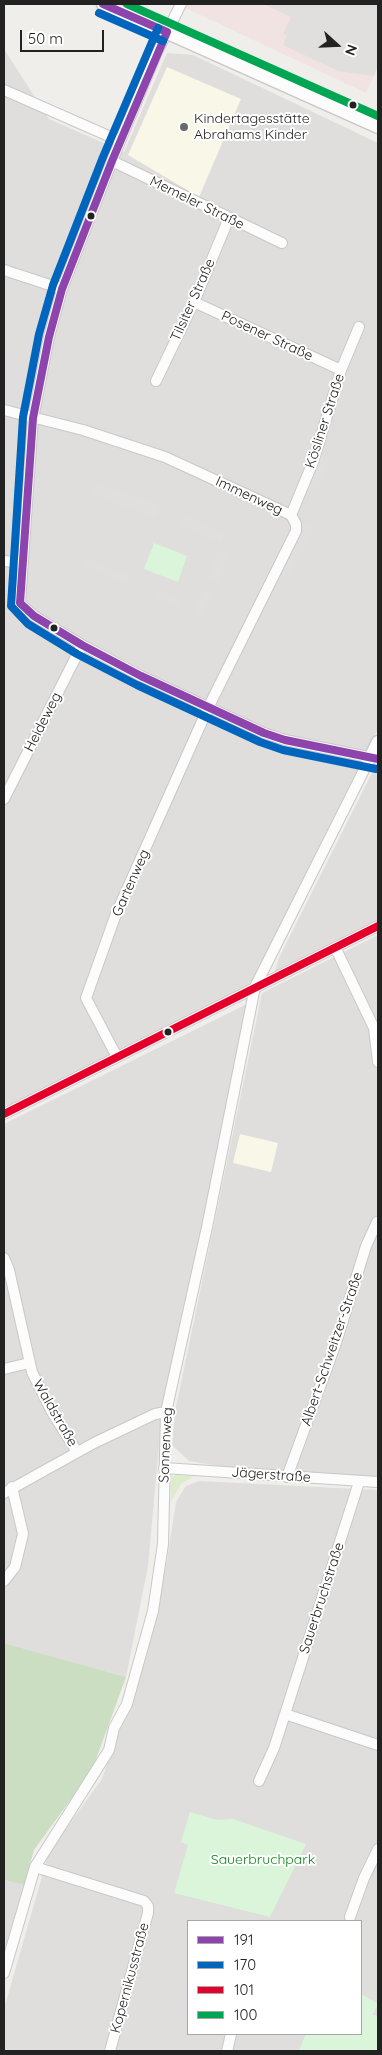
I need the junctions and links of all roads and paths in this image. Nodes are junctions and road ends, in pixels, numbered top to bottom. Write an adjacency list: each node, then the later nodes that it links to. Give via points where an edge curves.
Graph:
1 (103, 4): 3 (street)
2 (181, 4): 3 (street)
3 (167, 32): 5 (street); 6 (street)
4 (4, 90): 6 (street)
5 (378, 127)
6 (120, 141): 7 (street)
7 (112, 161): 8 (street, Memeler Straße); 11 (street)
8 (229, 218): 9 (street, Memeler Straße); 12 (street, Tilsiter Straße)
9 (282, 243)
10 (4, 270): 11 (street)
11 (62, 289): 17 (street)
12 (194, 302): 14 (street, Posener Straße); 15 (street, Tilsiter Straße)
13 (359, 327): 14 (street, Kösliner Straße)
14 (341, 370): 18 (street, Kösliner Straße, via 313,462)
15 (156, 381)
16 (4, 410): 17 (street, Immenweg)
17 (33, 418): 18 (street, Immenweg, via 83,430 165,458); 20 (street)
18 (291, 515): 22 (street, Immenweg, via 296,531)
19 (4, 561): 20 (street)
20 (23, 563): 21 (street, via 20,603 34,616)
21 (82, 645): 22 (street); 25 (street, Heideweg)
22 (208, 708): 24 (street, via 285,740); 29 (street, Gartenweg, via 116,914 86,998)
23 (378, 742): 24 (street, Sonnenweg)
24 (374, 758): 28 (street, Sonnenweg)
25 (4, 799)
26 (378, 926): 27 (street)
27 (336, 948): 28 (street); 30 (street, via 374,1028)
28 (255, 987): 29 (street); 36 (street, Sonnenweg)
29 (117, 1057): 31 (street)
30 (378, 1062)
31 (4, 1114)
32 (377, 1222): 39 (street, Albert-Schweitzer-Straße)
33 (4, 1258): 34 (street, Waldstraße)
34 (29, 1363): 35 (street); 37 (street, Waldstraße, via 52,1412)
35 (4, 1369)
36 (166, 1412): 37 (street, via 155,1414); 38 (street, Sonnenweg)
37 (77, 1452): 42 (street)
38 (164, 1468): 39 (street, Jägerstraße); 48 (street, Sonnenweg, via 163,1544 153,1611 127,1704 114,1728 109,1750)
39 (287, 1477): 40 (street, Jägerstraße)
40 (359, 1482): 41 (street, Jägerstraße); 44 (street, Sauerbruchstraße)
41 (378, 1482)
42 (8, 1490): 43 (street, via 24,1534 15,1567)
43 (4, 1580)
44 (285, 1714): 45 (street); 46 (street, Sauerbruchstraße)
45 (378, 1745)
46 (259, 1781)
47 (378, 1849): 49 (street)
48 (35, 1867): 50 (street, Sonnenweg); 52 (street, Kopernikusstraße, via 144,1901 148,1906)
49 (350, 1917)
50 (4, 1973)
51 (231, 2035): 53 (street)
52 (110, 2051)
53 (227, 2051)

